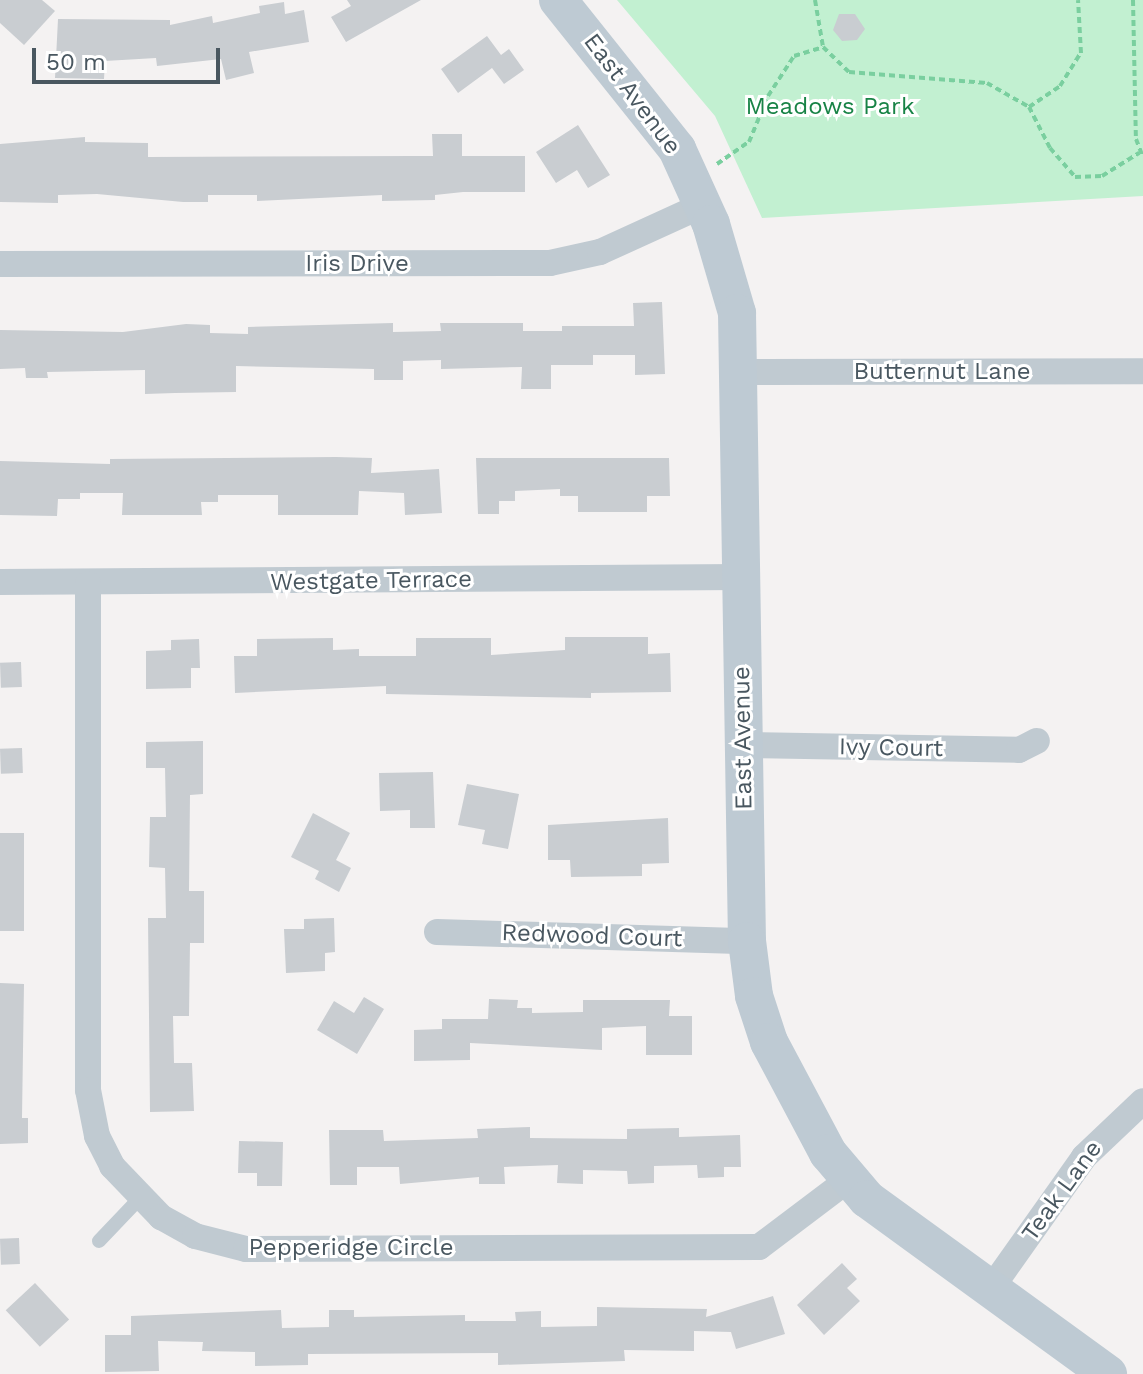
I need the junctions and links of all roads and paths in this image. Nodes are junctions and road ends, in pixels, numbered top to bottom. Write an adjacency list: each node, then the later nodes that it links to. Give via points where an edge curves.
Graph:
1 (558, 0): 8 (street, East Avenue, via 640,96 677,149)
2 (815, 0): 5 (path)
3 (1078, 0): 6 (path, via 1081,53 1060,86)
4 (1133, 0): 7 (path)
5 (823, 47): 6 (path, via 849,72 987,83); 8 (path, via 794,56 780,72 749,142)
6 (1029, 107): 7 (path, via 1050,148 1075,177 1102,176)
7 (1141, 155)
8 (697, 192): 9 (street, Iris Drive, via 600,252 550,263); 11 (street, East Avenue, via 733,295)
9 (0, 264)
10 (1143, 371): 11 (street, Butternut Lane)
11 (741, 372): 12 (street, East Avenue)
12 (742, 577): 14 (street, Westgate Terrace); 16 (street, East Avenue)
13 (0, 582): 14 (street, Westgate Terrace)
14 (88, 584): 21 (street, Pepperidge Circle, via 88,1090 104,1149)
15 (1037, 741): 16 (street, Ivy Court, via 1019,750)
16 (743, 745): 18 (street, East Avenue)
17 (437, 932): 18 (street, Redwood Court)
18 (747, 941): 20 (street, East Avenue, via 750,976 769,1042 811,1125)
19 (1143, 1101): 23 (street, Teak Lane, via 1084,1157)
20 (848, 1180): 21 (street, Pepperidge Circle, via 759,1247 246,1249 186,1232); 23 (street, East Avenue, via 909,1234)
21 (139, 1199): 22 (lane)
22 (99, 1241)
23 (990, 1290): 24 (street, East Avenue)
24 (1108, 1374)

